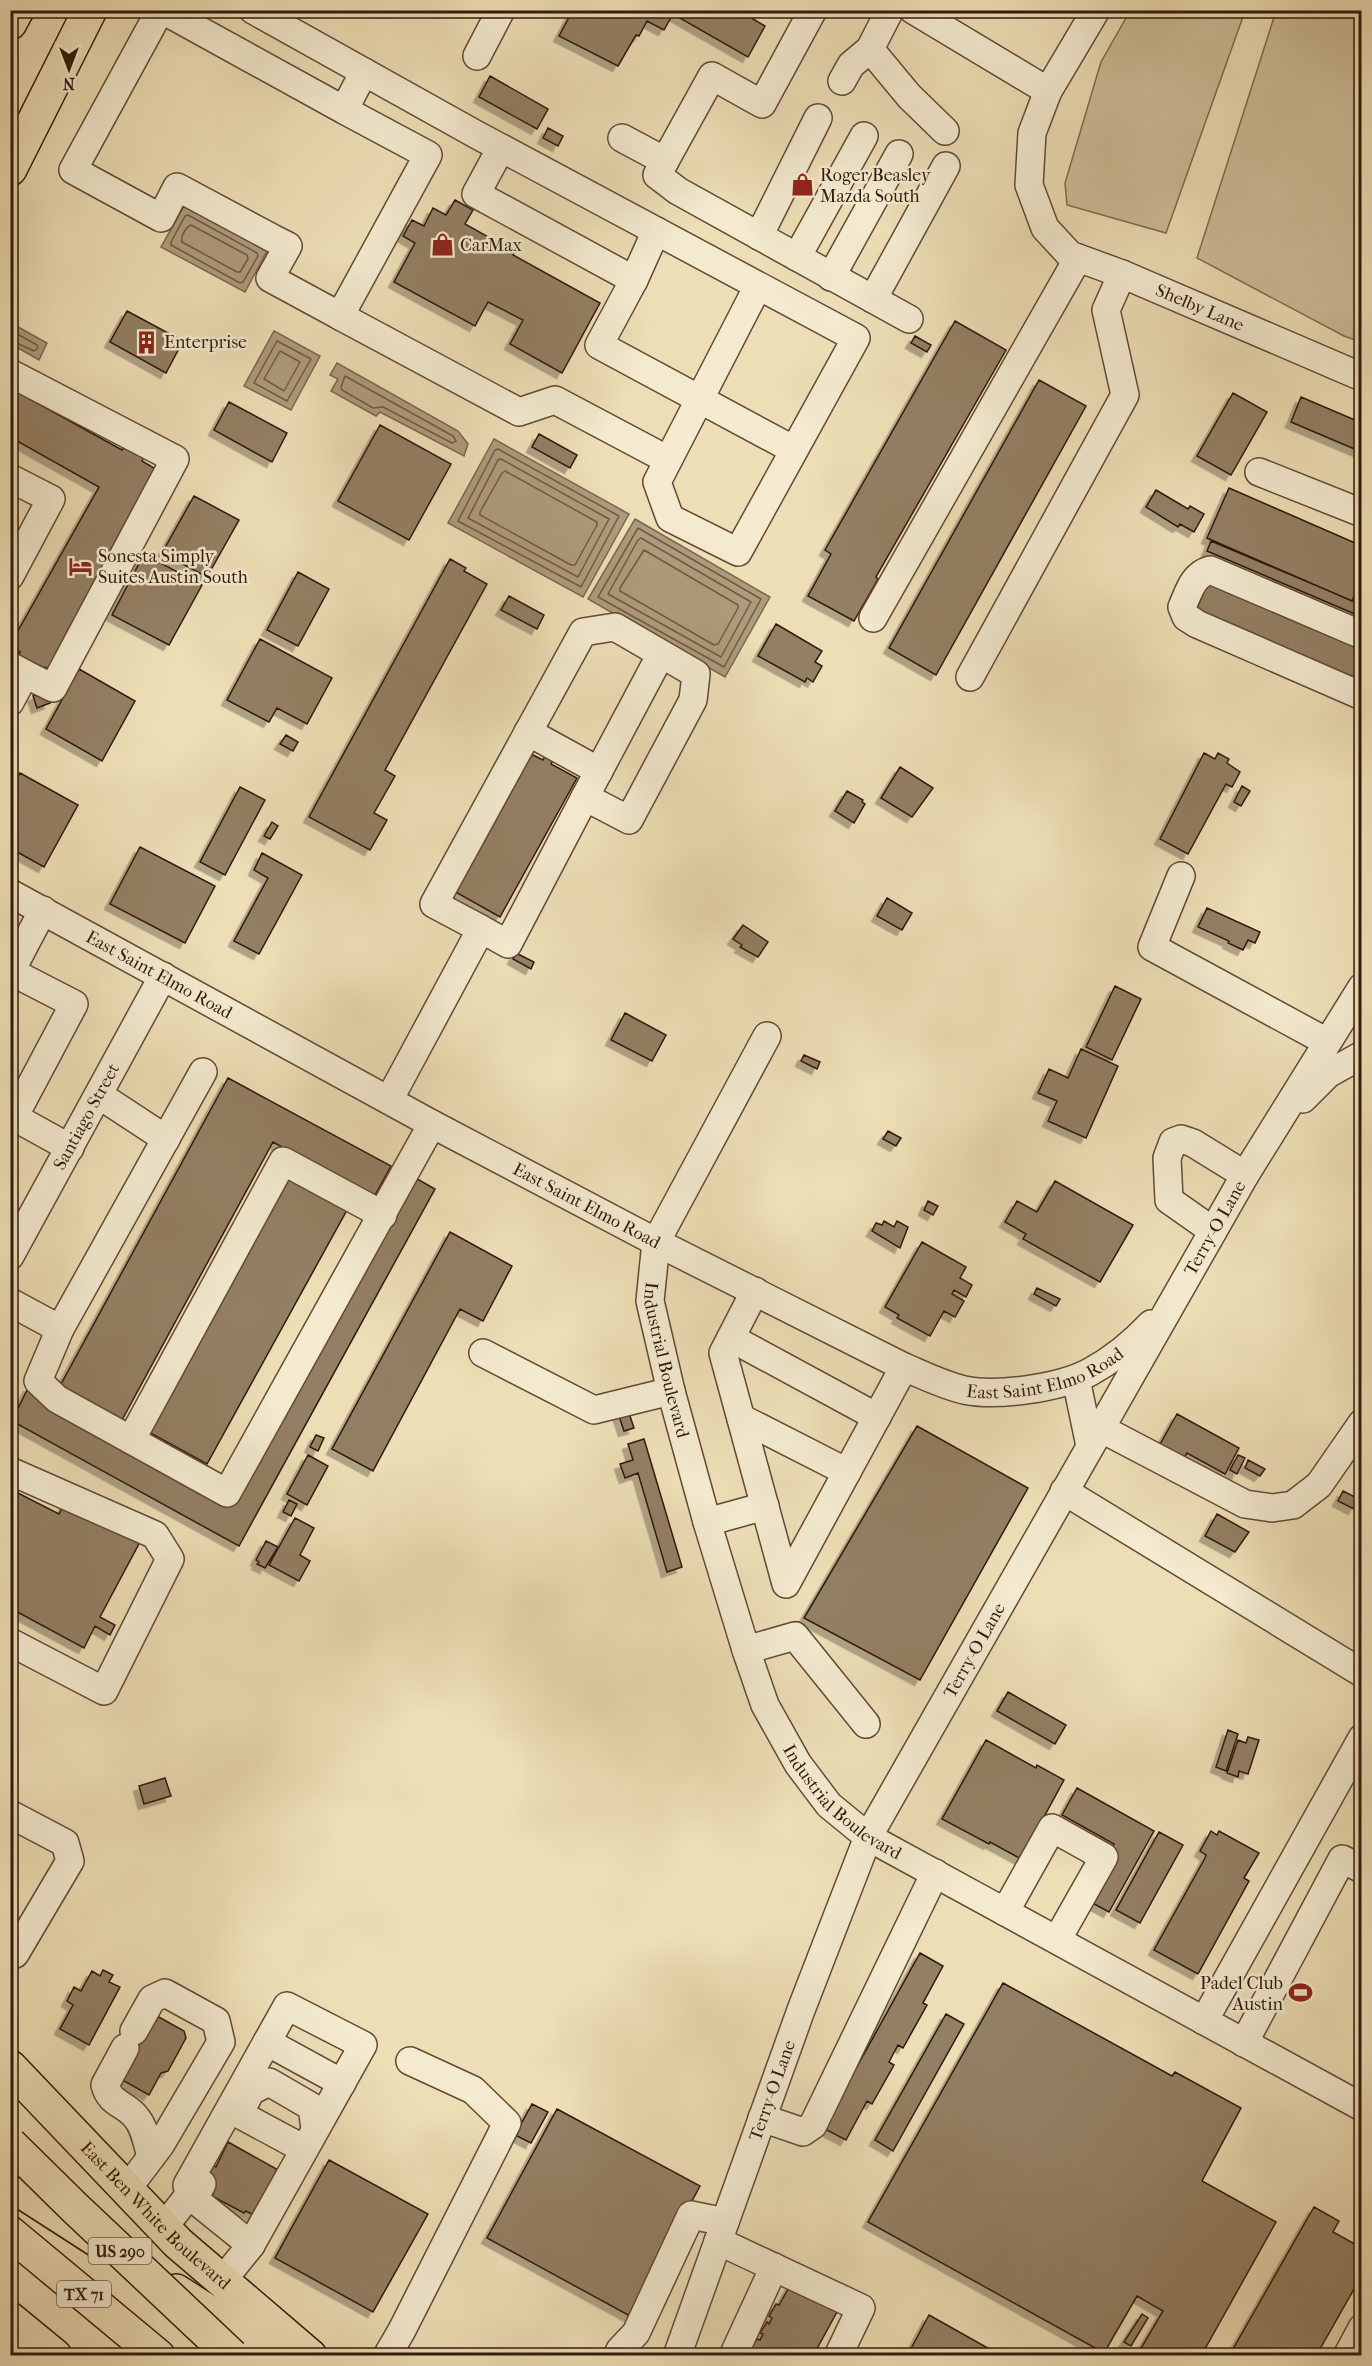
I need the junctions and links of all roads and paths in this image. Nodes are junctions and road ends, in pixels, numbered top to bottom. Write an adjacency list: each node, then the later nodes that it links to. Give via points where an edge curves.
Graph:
1 (17, 10): 9 (main road)
2 (90, 10): 24 (main road)
3 (253, 10): 12 (street)
4 (501, 10): 11 (street)
5 (813, 10): 22 (street, via 762,104 712,76)
6 (890, 10): 10 (street)
7 (913, 10): 14 (street)
8 (1096, 10): 14 (street)
9 (10, 23)
10 (870, 49): 13 (street, via 850,65); 17 (street, via 909,96)
11 (477, 56)
12 (364, 72): 15 (street); 20 (street)
13 (842, 81)
14 (1048, 91): 28 (street, Shelby Lane, via 1032,133 1029,185 1045,228 1070,255)
15 (344, 110): 34 (street, via 428,155); 34 (street, via 168,13 157,16 73,170 161,218 177,186 288,246 270,278)
16 (818, 118): 26 (street)
17 (945, 130)
18 (864, 136): 27 (street)
19 (622, 138): 22 (street)
20 (501, 148): 25 (street); 31 (street, via 476,194)
21 (899, 154): 30 (street)
22 (665, 161): 26 (street, via 657,175)
23 (946, 166): 33 (street)
24 (10, 169)
25 (656, 231): 31 (street); 32 (street)
26 (759, 236): 27 (street)
27 (797, 257): 30 (street)
28 (1078, 258): 29 (street, Shelby Lane); 45 (street)
29 (1122, 274): 37 (street, Shelby Lane); 49 (street, via 1106,310 1125,395)
30 (831, 277): 33 (street)
31 (634, 280): 38 (street, via 599,345)
32 (758, 286): 38 (street); 39 (street, via 856,338)
33 (873, 299): 35 (street)
34 (340, 316): 40 (street, via 519,412 555,400)
35 (909, 320)
36 (10, 373): 48 (street, via 175,459 53,688)
37 (1362, 377)
38 (699, 399): 39 (street); 40 (street)
39 (794, 450): 40 (street, via 738,552 670,518 657,482)
40 (669, 460)
41 (1259, 471): 43 (street)
42 (10, 478): 44 (street, via 51,499)
43 (1362, 513)
44 (10, 576)
45 (873, 618)
46 (1362, 635): 50 (street, via 1210,570 1194,580 1182,607 1186,617 1197,624)
47 (661, 654): 52 (street, via 615,627 583,632); 53 (street); 54 (street, via 696,674 693,700 629,820)
48 (18, 670): 51 (street)
49 (970, 677)
50 (1362, 696)
51 (10, 702)
52 (528, 732): 53 (street); 58 (street, via 434,904)
53 (599, 771): 54 (street)
54 (585, 797): 58 (street, via 508,944)
55 (1181, 876): 63 (street, via 1152,947)
56 (10, 892): 57 (street, East Saint Elmo Road)
57 (43, 910): 59 (street, East Saint Elmo Road); 60 (street)
58 (481, 929): 67 (street)
59 (163, 976): 66 (street, Santiago Street); 67 (street, East Saint Elmo Road)
60 (13, 978): 68 (street, via 74,1004)
61 (1362, 987): 63 (street, Terry-O Lane)
62 (767, 1036): 76 (street)
63 (1326, 1042): 70 (street, Terry-O Lane)
64 (1362, 1055): 70 (street, via 1328,1074)
65 (203, 1072): 71 (street)
66 (99, 1095): 71 (street); 72 (street, Santiago Street)
67 (389, 1100): 69 (street, East Saint Elmo Road)
68 (12, 1116): 72 (street)
69 (432, 1124): 74 (street); 76 (street, East Saint Elmo Road)
70 (1275, 1126): 73 (street, Terry-O Lane)
71 (166, 1138): 81 (street)
72 (70, 1148): 77 (street, Santiago Street)
73 (1245, 1175): 75 (street, Terry-O Lane); 75 (street, via 1193,1143 1181,1139 1173,1142 1167,1158 1169,1200)
74 (383, 1215): 91 (street, via 227,1493); 91 (street, via 283,1161)
75 (1213, 1231): 80 (street, Terry-O Lane)
76 (656, 1242): 78 (street, East Saint Elmo Road); 86 (street, Industrial Boulevard, via 650,1301)
77 (10, 1256)
78 (755, 1291): 82 (street); 84 (street, East Saint Elmo Road)
79 (10, 1302): 81 (street)
80 (1172, 1304): 85 (street, East Saint Elmo Road, via 1124,1348); 90 (street, Terry-O Lane)
81 (60, 1329): 91 (street, via 38,1381 57,1399)
82 (731, 1338): 87 (street, via 723,1353); 88 (street)
83 (483, 1353): 86 (street, via 594,1410)
84 (904, 1366): 85 (street, East Saint Elmo Road, via 965,1390 1014,1391); 88 (street)
85 (1076, 1379): 90 (street)
86 (671, 1391): 96 (street, Industrial Boulevard)
87 (741, 1418): 93 (street); 95 (street)
88 (877, 1418): 93 (street)
89 (1362, 1423): 90 (street, via 1319,1485 1293,1505 1272,1508 1245,1504)
90 (1095, 1437): 94 (street, Terry-O Lane)
91 (131, 1440)
92 (10, 1471): 97 (street, via 155,1535 170,1559 104,1691)
93 (847, 1472): 95 (street, via 786,1584)
94 (1064, 1491): 99 (street); 103 (street, Terry-O Lane)
95 (765, 1506): 96 (street)
96 (707, 1522): 98 (street, Industrial Boulevard)
97 (10, 1642)
98 (746, 1650): 100 (street, via 795,1636); 103 (street, Industrial Boulevard, via 765,1705 798,1764 829,1806)
99 (1362, 1673)
100 (866, 1724)
101 (1362, 1738): 109 (street)
102 (10, 1814): 108 (street, via 65,1843 70,1860 15,1954)
103 (868, 1837): 105 (street, Industrial Boulevard); 117 (street, Terry-O Lane)
104 (1362, 1869): 111 (street, via 1342,1859)
105 (935, 1873): 106 (street, Industrial Boulevard); 117 (street, via 813,2126 803,2132)
106 (1005, 1912): 107 (street, Industrial Boulevard); 107 (street, via 1052,1828 1104,1857)
107 (1058, 1940): 109 (street, Industrial Boulevard)
108 (10, 1956)
109 (1204, 2020): 111 (street, Industrial Boulevard)
110 (267, 2042): 114 (street); 114 (street, via 287,2006 363,2045); 121 (street, via 187,2185)
111 (1244, 2043): 115 (street, Industrial Boulevard)
112 (410, 2061): 140 (street, via 473,2091 507,2123)
113 (10, 2067): 123 (main road, East Ben White Boulevard)
114 (342, 2083): 118 (street)
115 (1362, 2107)
116 (240, 2114): 118 (street); 118 (street, via 251,2091 269,2082 312,2107); 121 (street)
117 (762, 2118): 125 (street, Terry-O Lane)
118 (310, 2139): 127 (street)
119 (10, 2144): 137 (main road, US 290, bridge)
120 (151, 2157): 120 (street, via 221,2042 216,2021 165,1993 152,1999 105,2085 108,2096 135,2115 144,2130); 123 (street)
121 (203, 2179): 124 (street); 127 (street)
122 (10, 2184): 138 (main road)
123 (126, 2189): 124 (main road, East Ben White Boulevard)
124 (163, 2228): 129 (main road, East Ben White Boulevard)
125 (722, 2232): 128 (street); 130 (street, via 691,2216); 131 (street, Terry-O Lane)
126 (10, 2233): 136 (main road, TX 71)
127 (250, 2245): 129 (street)
128 (774, 2267): 142 (street); 143 (street, via 861,2308)
129 (222, 2281): 139 (main road, East Ben White Boulevard)
130 (652, 2298): 131 (street); 134 (street)
131 (693, 2312): 141 (street, Terry-O Lane)
132 (10, 2319): 135 (main road)
133 (1362, 2328): 144 (street)
134 (625, 2354)
135 (55, 2355)
136 (158, 2355)
137 (232, 2355)
138 (278, 2355)
139 (310, 2355)
140 (387, 2355)
141 (677, 2355)
142 (733, 2355)
143 (838, 2355)
144 (1347, 2355)

